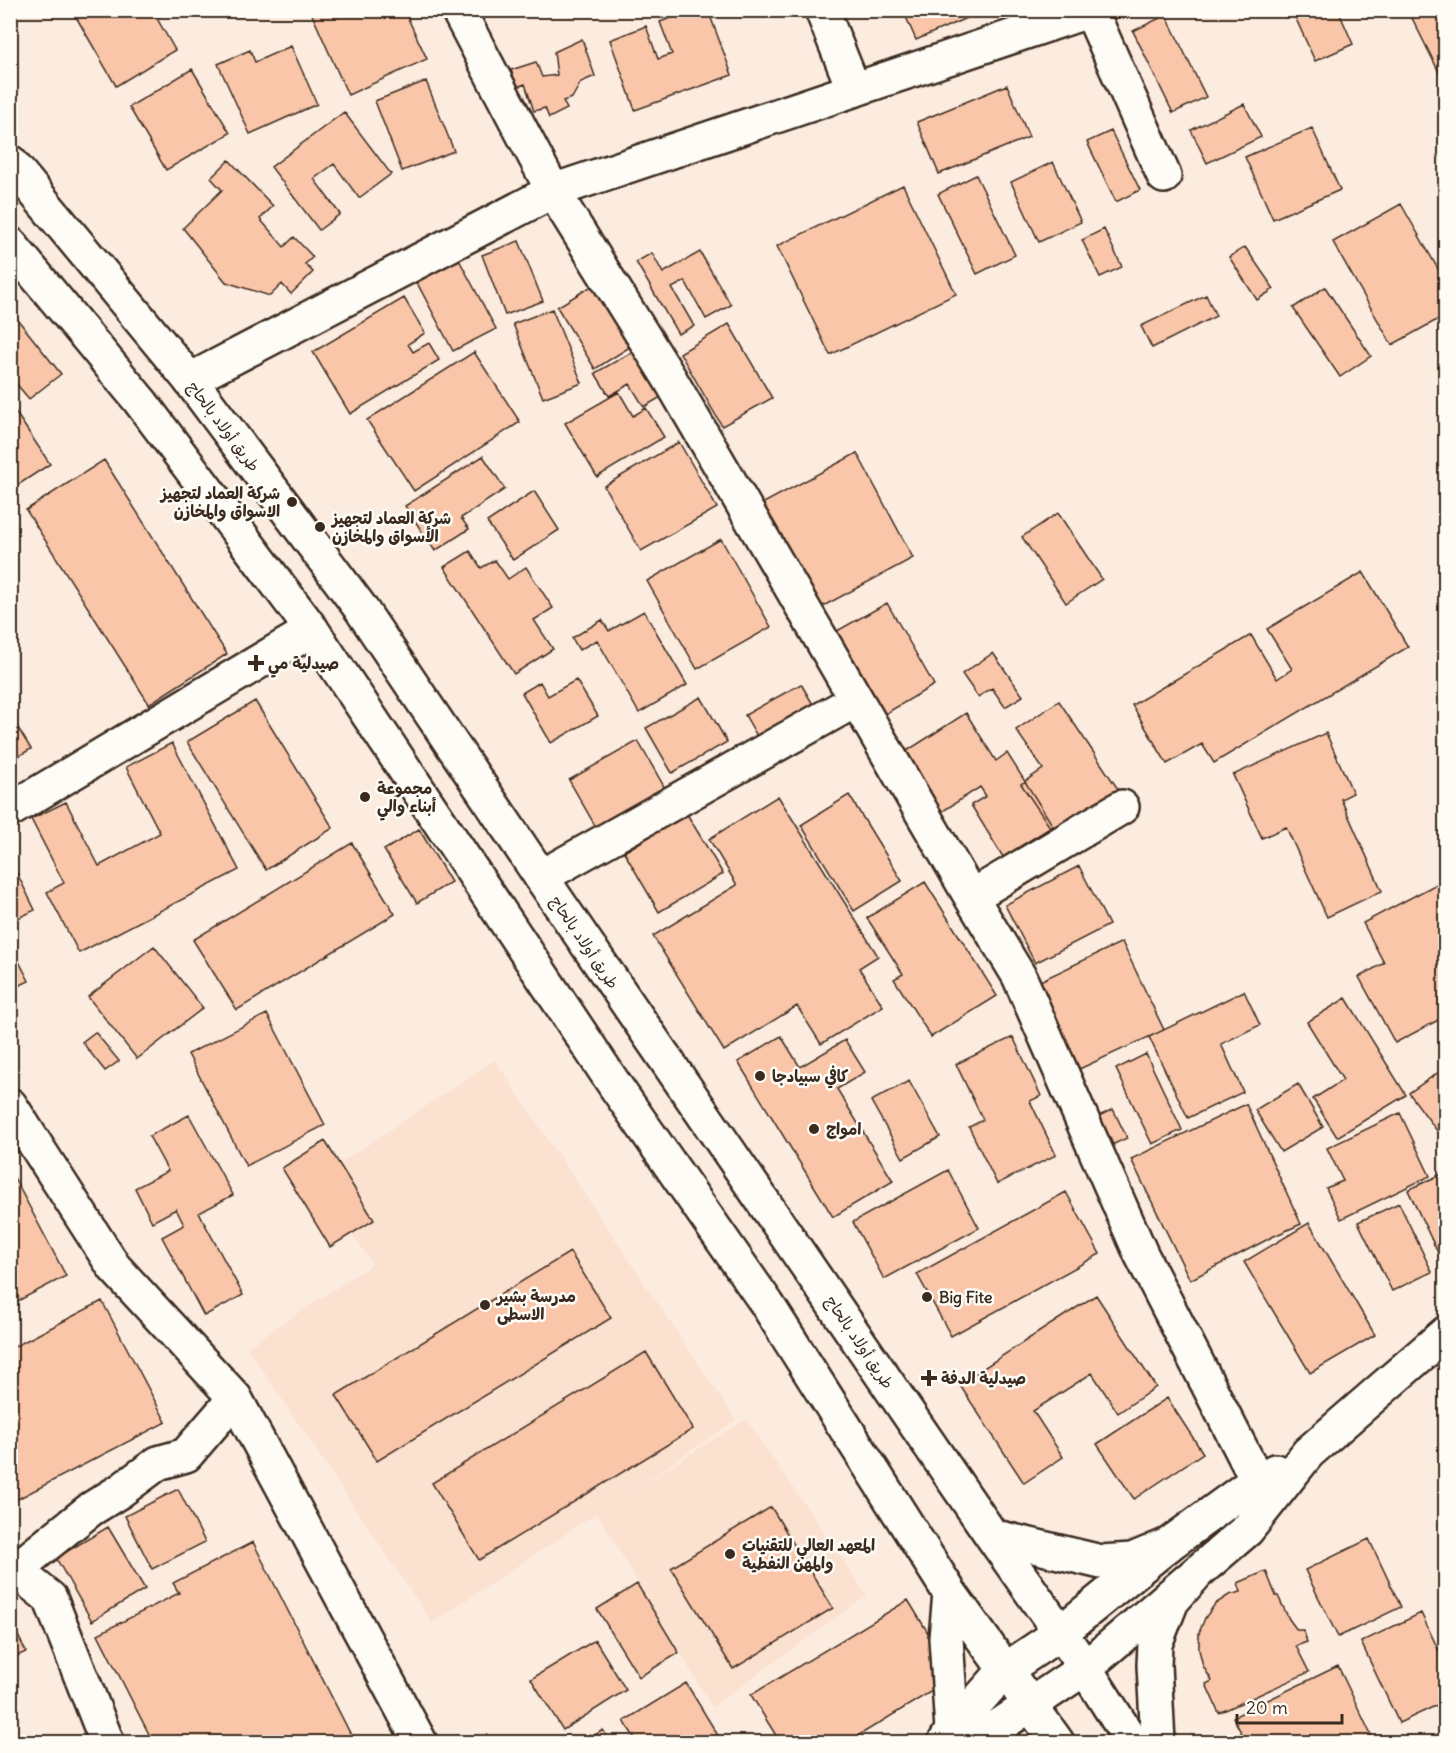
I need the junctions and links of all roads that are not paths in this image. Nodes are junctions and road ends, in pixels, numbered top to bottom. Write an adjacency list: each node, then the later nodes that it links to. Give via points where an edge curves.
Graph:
1 (458, 10): 7 (street)
2 (822, 10): 4 (street)
3 (1091, 10): 4 (street); 6 (street)
4 (855, 90): 7 (street)
5 (10, 162): 9 (street, طريق أولاد بالحاج)
6 (1164, 176)
7 (554, 191): 9 (street); 11 (street, via 670,379)
8 (10, 244): 10 (street, via 140,401)
9 (190, 380): 14 (street, طريق أولاد بالحاج, via 359,606)
10 (312, 630): 13 (street); 25 (street, via 610,1077 767,1304)
11 (856, 700): 14 (street); 15 (street)
12 (1122, 807): 15 (street)
13 (10, 810)
14 (541, 877): 21 (street, طريق أولاد بالحاج)
15 (971, 897): 20 (street, via 1019,976 1141,1254)
16 (10, 1105): 18 (street, via 114,1267)
17 (1446, 1333): 19 (street)
18 (235, 1398): 23 (street, via 186,1455 158,1464 91,1509); 32 (street)
19 (1308, 1453): 20 (street); 24 (street, via 1247,1530)
20 (1257, 1480): 22 (street)
21 (992, 1536): 22 (street, via 1101,1562 1132,1560); 26 (street, طريق أولاد بالحاج)
22 (1168, 1545): 26 (street)
23 (13, 1570): 31 (street, via 50,1598)
24 (1195, 1575): 27 (street); 35 (street, via 1172,1600 1155,1644)
25 (950, 1593): 28 (street); 30 (street, via 946,1638)
26 (1060, 1634): 27 (street, طريق أولاد بالحاج); 28 (street)
27 (1085, 1668): 29 (street); 34 (street, طريق أولاد بالحاج)
28 (1005, 1670): 29 (street); 30 (street)
29 (1030, 1704): 30 (street, via 993,1730); 33 (street)
30 (955, 1738)
31 (107, 1743)
32 (420, 1743)
33 (1057, 1743)
34 (1132, 1743)
35 (1158, 1743)

